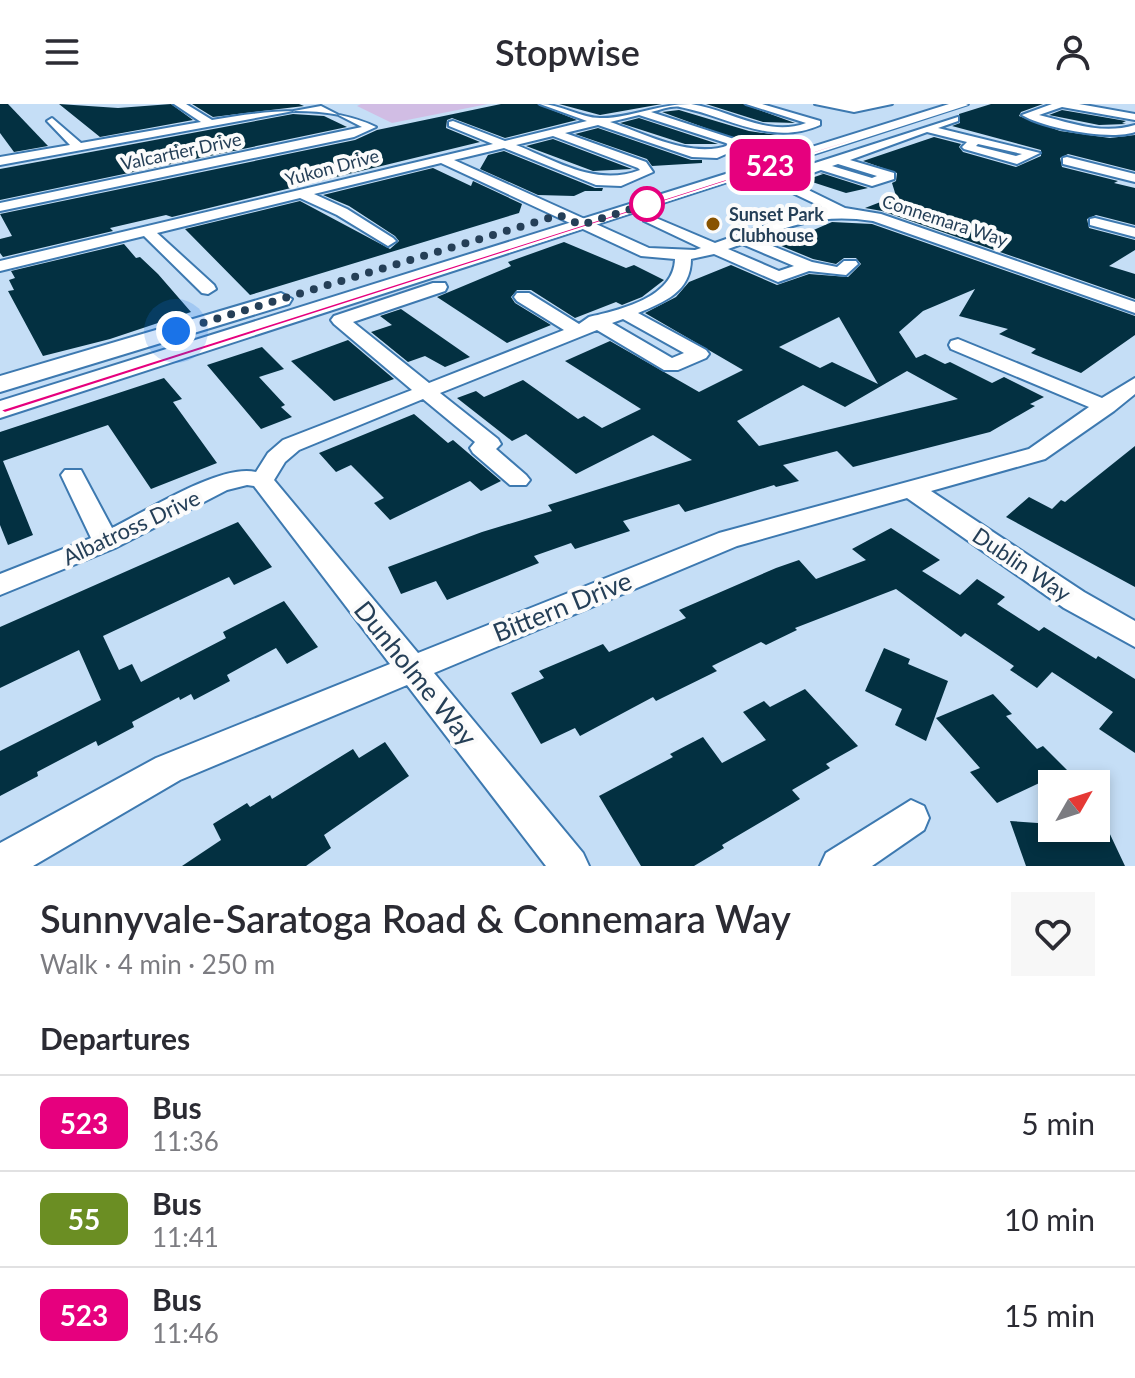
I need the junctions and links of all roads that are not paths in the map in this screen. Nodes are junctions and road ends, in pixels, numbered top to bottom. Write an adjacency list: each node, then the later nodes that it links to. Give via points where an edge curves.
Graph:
1 (179, 104): 16 (street)
2 (318, 104): 16 (street)
3 (325, 104): 33 (street, Valcartier Drive, via 369,129)
4 (545, 104): 15 (street)
5 (673, 104): 12 (street, Yukon Drive)
6 (682, 104): 7 (street, via 773,130 796,131 816,123)
7 (751, 104)
8 (820, 104): 9 (street, via 844,110)
9 (887, 104)
10 (923, 104): 35 (main road)
11 (958, 111): 19 (street); 38 (main road)
12 (639, 112): 15 (street, Yukon Drive); 15 (street, via 738,146 717,154 692,153)
13 (1135, 117): 18 (street, via 1062,104 1027,115 1101,133)
14 (52, 121): 23 (street)
15 (597, 122): 20 (street, Yukon Drive)
16 (210, 123): 23 (street)
17 (453, 124): 22 (street)
18 (1135, 128)
19 (926, 129): 21 (street); 25 (street)
20 (552, 132): 22 (street, Yukon Drive); 22 (street, via 642,165 647,172 621,182 596,181)
21 (975, 141)
22 (504, 144): 24 (street, Yukon Drive)
23 (79, 147): 26 (street)
24 (441, 159): 32 (street, Yukon Drive); 35 (street, Connemara Way)
25 (837, 160): 28 (street); 28 (street, via 890,176 872,182)
26 (0, 161)
27 (1067, 161): 29 (street)
28 (819, 166): 30 (street)
29 (1135, 178)
30 (781, 182): 31 (street); 34 (street)
31 (762, 187)
32 (303, 194): 39 (street, Yukon Drive); 42 (street)
33 (0, 207)
34 (842, 212): 41 (street, Connemara Way, via 804,216); 51 (street, Connemara Way, via 876,217)
35 (559, 215): 38 (street, Connemara Way); 56 (main road)
36 (651, 221): 43 (street)
37 (1095, 222): 40 (street)
38 (581, 225): 44 (street, Connemara Way, via 646,253); 60 (main road)
39 (147, 231): 46 (street, Yukon Drive); 49 (street)
40 (1135, 233)
41 (743, 239): 43 (street, Connemara Way); 47 (street)
42 (388, 241)
43 (716, 250): 44 (street, Connemara Way); 47 (street, via 778,277)
44 (683, 256): 52 (street, via 685,271 676,286)
45 (850, 264): 47 (street, via 840,272)
46 (0, 266)
47 (808, 266)
48 (439, 287): 58 (street, via 340,320)
49 (208, 289)
50 (523, 297): 54 (street)
51 (1135, 308)
52 (624, 312): 53 (street); 53 (street, via 699,354 671,366)
53 (595, 321): 54 (street)
54 (575, 329): 58 (street)
55 (958, 345): 59 (street)
56 (0, 384)
57 (1135, 384): 59 (street, Bittern Drive)
58 (425, 390): 62 (street, via 490,444 481,448); 63 (street, via 291,445)
59 (1107, 407): 64 (street, Bittern Drive, via 1037,454)
60 (0, 410)
61 (73, 475): 65 (street)
62 (518, 480)
63 (262, 481): 65 (street, Albatross Drive, via 246,477 219,485); 68 (street, Dunholme Way)
64 (912, 490): 67 (street, Dublin Way); 68 (street, Bittern Drive, via 728,539)
65 (106, 542): 66 (street, Albatross Drive)
66 (0, 585)
67 (1135, 635)
68 (411, 667): 70 (street, Bittern Drive, via 168,769); 71 (street, Dunholme Way)
69 (911, 818): 72 (street)
70 (0, 864)
71 (570, 866)
72 (839, 866)

